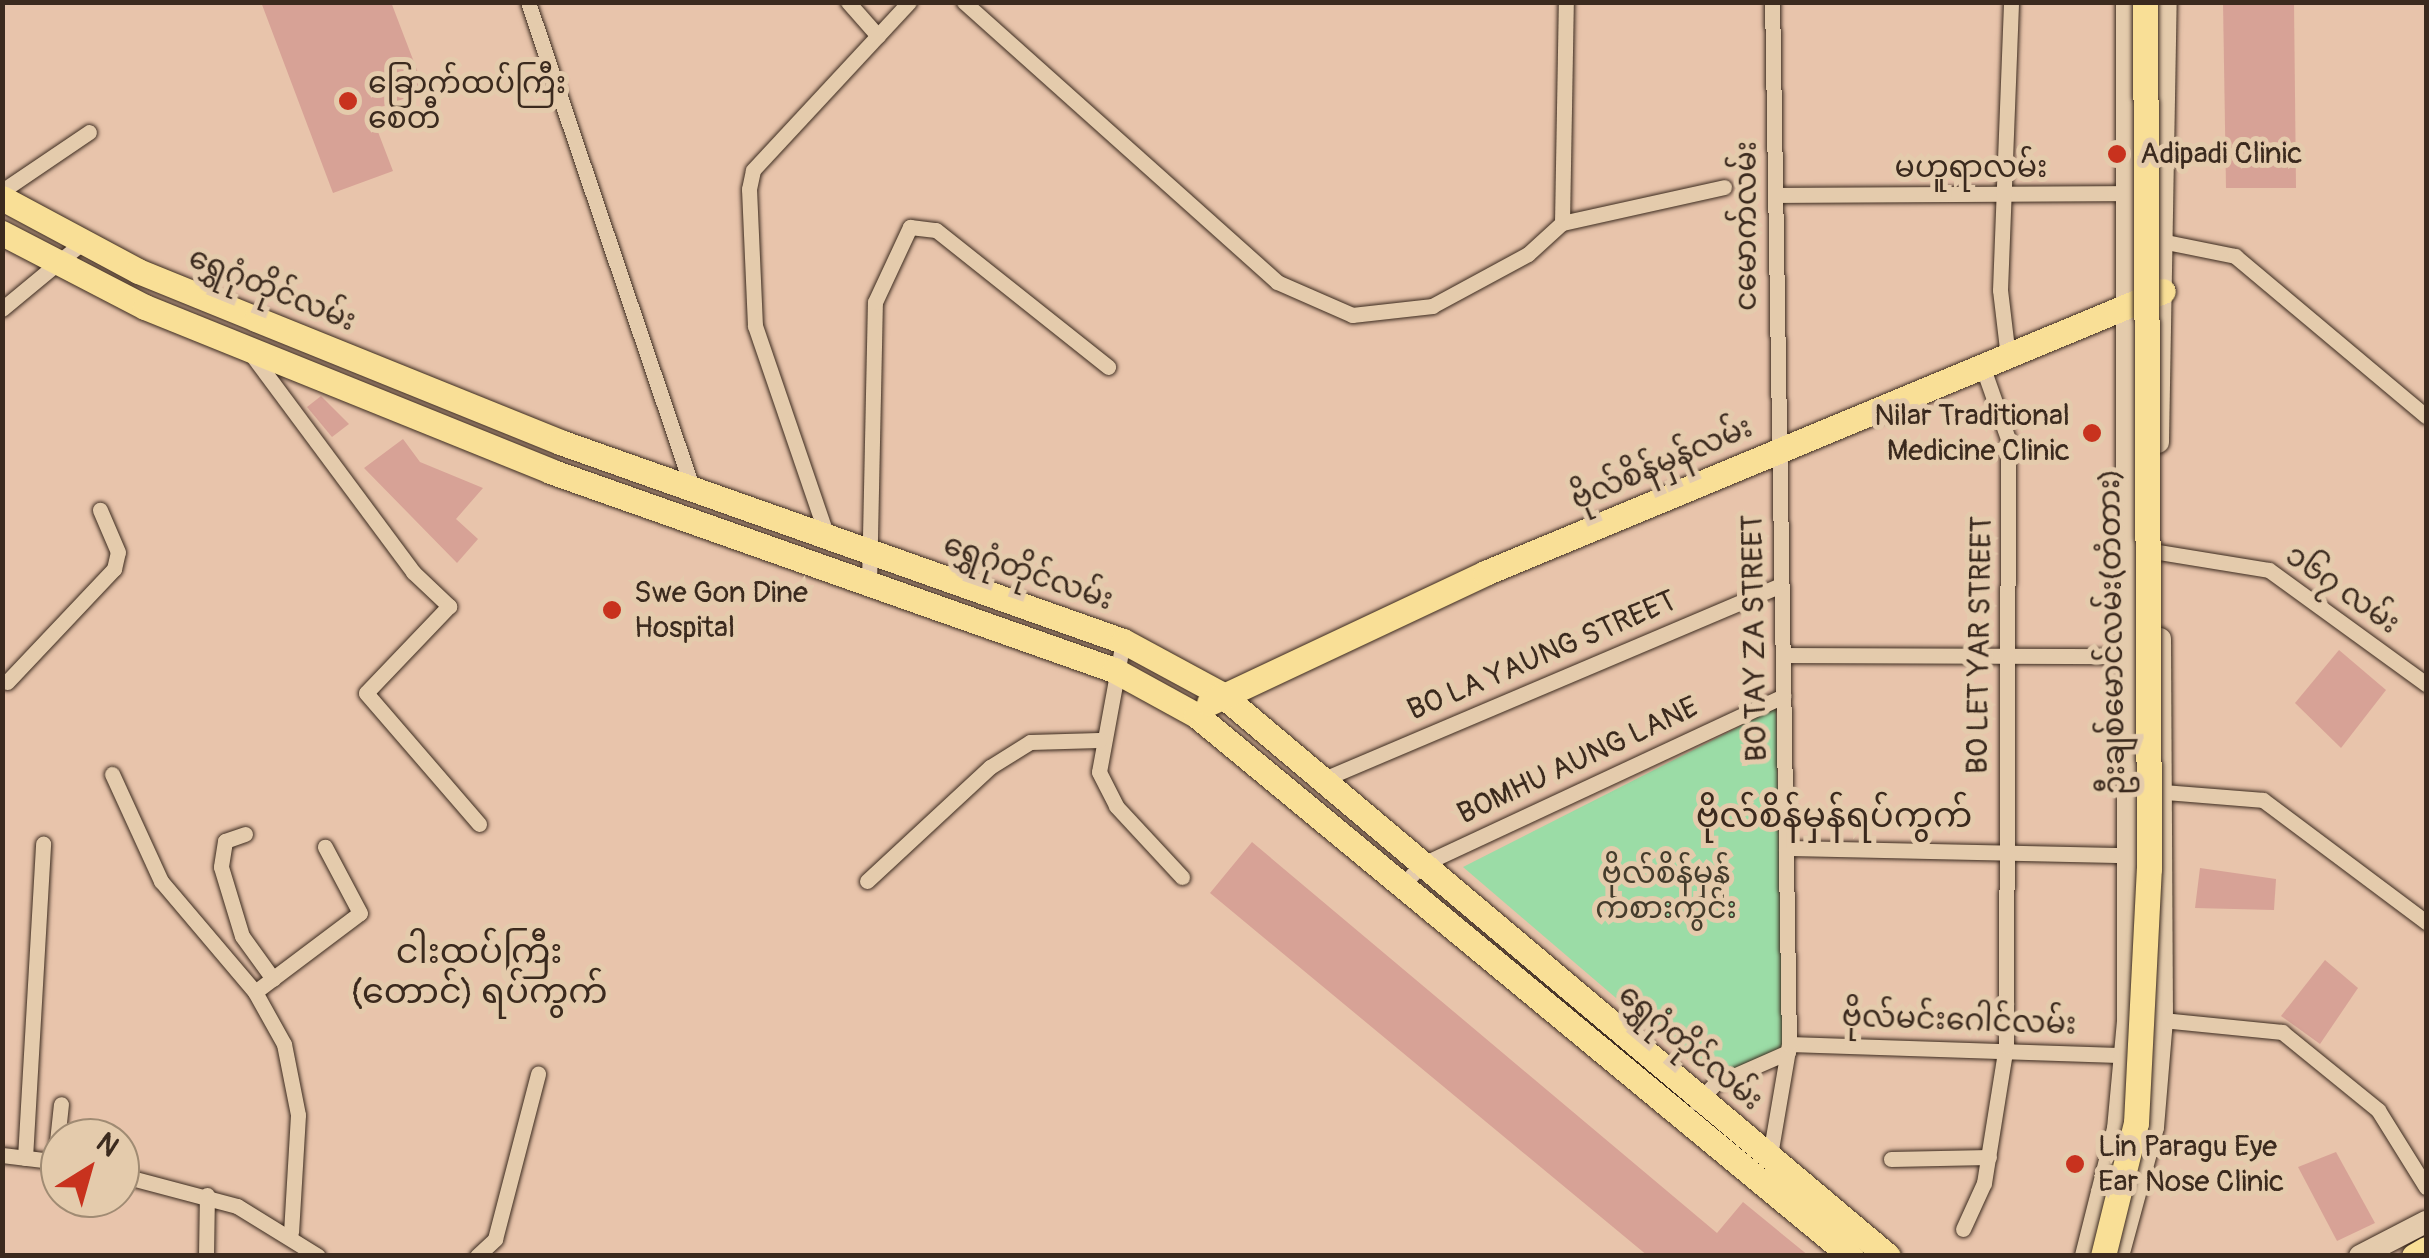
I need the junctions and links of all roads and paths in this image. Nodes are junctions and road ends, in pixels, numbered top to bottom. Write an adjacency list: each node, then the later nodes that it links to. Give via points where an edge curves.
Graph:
1 (528, 2): 38 (street)
2 (848, 2): 11 (street)
3 (909, 2): 11 (street)
4 (964, 2): 22 (street, via 1277,282 1352,315 1432,306 1528,254)
5 (1566, 2): 22 (street)
6 (1772, 2): 19 (street, ငမောက်လမ်း)
7 (2011, 2): 21 (street, BO LET YAR STREET)
8 (2128, 2): 12 (main road)
9 (2145, 2): 103 (main road, ဦးချစ်မောင်လမ်း(တံတား), bridge, via 2148,870 2136,1124)
10 (2166, 2): 13 (main road)
11 (878, 36): 40 (street, via 753,170 749,189 755,326)
12 (2128, 126): 13 (main road); 18 (main road)
13 (2166, 126): 17 (main road)
14 (89, 132): 16 (street)
15 (1724, 187): 22 (street)
16 (2, 190)
17 (2166, 192): 18 (street, မဟူရာလမ်း); 25 (main road)
18 (2128, 193): 21 (street, မဟူရာလမ်း); 24 (main road)
19 (1775, 195): 21 (street, မဟူရာလမ်း); 35 (street, ငမောက်လမ်း)
20 (2, 198): 26 (main road, ရွှေဂုံတိုင်လမ်း)
21 (2002, 198): 32 (street, BO LET YAR STREET)
22 (1562, 223)
23 (2, 234): 27 (main road, ရွှေဂုံတိုင်လမ်း)
24 (2127, 239): 25 (street); 29 (main road)
25 (2166, 240): 28 (main road); 34 (street, via 2224,251)
26 (83, 242): 27 (street); 38 (main road, ရွှေဂုံတိုင်လမ်း)
27 (58, 266): 30 (street); 31 (main road, ရွှေဂုံတိုင်လမ်း)
28 (2163, 290): 29 (main road, ဗိုလ်စိန်မှန်လမ်း); 37 (main road)
29 (2125, 307): 32 (main road, ဗိုလ်စိန်မှန်လမ်း); 36 (main road)
30 (2, 309)
31 (246, 346): 43 (main road, ရွှေဂုံတိုင်လမ်း, via 550,471); 62 (street, via 412,572 450,606 366,692)
32 (1996, 362): 35 (main road, ဗိုလ်စိန်မှန်လမ်း); 48 (street, BO LET YAR STREET, via 2008,439)
33 (1108, 367): 42 (street, via 919,225 895,250 875,302)
34 (2426, 416)
35 (1779, 450): 45 (street, BO TAY ZA STREET); 53 (main road, ဗိုလ်စိန်မှန်လမ်း)
36 (2128, 473): 37 (main road); 49 (main road)
37 (2158, 474): 41 (main road)
38 (693, 490): 40 (main road, ရွှေဂုံတိုင်လမ်း)
39 (100, 510): 51 (street, via 118,552 114,569)
40 (828, 539): 42 (main road, ရွှေဂုံတိုင်လမ်း); 43 (main road)
41 (2159, 552): 52 (street, ၁၆၇ လမ်း, via 2269,570); 57 (main road)
42 (876, 556): 44 (street); 46 (main road, ရွှေဂုံတိုင်လမ်း)
43 (821, 568): 44 (main road, ရွှေဂုံတိုင်လမ်း)
44 (868, 584): 50 (main road, ရွှေဂုံတိုင်လမ်း)
45 (1781, 585): 47 (street, BO TAY ZA STREET); 60 (street, BO LA YAUNG STREET)
46 (1123, 641): 50 (street); 53 (main road, ရွှေဂုံတိုင်လမ်း)
47 (1783, 654): 48 (street); 54 (street, BO TAY ZA STREET)
48 (2012, 654): 49 (street); 67 (street, BO LET YAR STREET)
49 (2130, 656): 58 (main road)
50 (1114, 670): 55 (main road, ရွှေဂုံတိုင်လမ်း); 56 (street)
51 (6, 682)
52 (2426, 684)
53 (1221, 694): 55 (main road, ဗိုလ်စိန်မှန်လမ်း); 60 (main road, ရွှေဂုံတိုင်လမ်း)
54 (1783, 696): 66 (street, BO TAY ZA STREET); 69 (street, BOMHU AUNG LANE)
55 (1196, 715): 72 (main road, ရွှေဂုံတိုင်လမ်း)
56 (1099, 740): 70 (street, via 1100,772 1116,806); 71 (street, via 1030,742 990,767)
57 (2162, 751): 58 (main road); 61 (main road)
58 (2132, 752): 68 (main road)
59 (112, 774): 75 (street, via 161,881)
60 (1324, 779): 69 (main road, ရွှေဂုံတိုင်လမ်း)
61 (2164, 792): 73 (street, via 2263,800); 76 (main road)
62 (479, 824)
63 (245, 834): 74 (street, via 225,841 221,866 242,936)
64 (44, 844): 86 (street)
65 (326, 848): 74 (street, via 360,913)
66 (1786, 848): 67 (street); 78 (street, BO TAY ZA STREET)
67 (2003, 853): 68 (street); 77 (street, BO LET YAR STREET)
68 (2132, 854): 79 (main road)
69 (1421, 865): 72 (street, BOMHU AUNG LANE); 82 (main road, ရွှေဂုံတိုင်လမ်း)
70 (1182, 877)
71 (867, 881)
72 (1402, 886): 82 (main road, ရွှေဂုံတိုင်လမ်း)
73 (2426, 922)
74 (273, 979): 75 (street)
75 (256, 992): 95 (street, via 284,1044 298,1115)
76 (2162, 1020): 91 (street, via 2282,1032 2378,1110); 104 (main road, via 2153,1127)
77 (2006, 1046): 78 (street, ဗိုလ်မင်းဂေါင်လမ်း); 79 (street, ဗိုလ်မင်းဂေါင်လမ်း); 85 (street, BO LET YAR STREET)
78 (1789, 1048): 82 (street); 89 (street, BO TAY ZA STREET)
79 (2126, 1054): 102 (main road, via 2118,1129)
80 (538, 1074): 99 (street, via 495,1239)
81 (62, 1104): 83 (street)
82 (1692, 1109): 89 (main road, ရွှေဂုံတိုင်လမ်း)
83 (61, 1118)
84 (2, 1155): 86 (street)
85 (1990, 1157): 88 (street); 94 (street, BO LET YAR STREET)
86 (25, 1158): 87 (street)
87 (40, 1159)
88 (1891, 1159)
89 (1764, 1168): 100 (main road, ရွှေဂုံတိုင်လမ်း); 101 (main road, ရွှေဂုံတိုင်လမ်း)
90 (140, 1180): 92 (street)
91 (2426, 1187)
92 (207, 1195): 95 (street); 97 (street)
93 (2426, 1222): 105 (main road)
94 (1964, 1229)
95 (291, 1232): 98 (street)
96 (2426, 1249): 106 (main road)
97 (206, 1256)
98 (318, 1256)
99 (477, 1256)
100 (1851, 1256)
101 (1888, 1256)
102 (2086, 1256)
103 (2103, 1256)
104 (2118, 1256)
105 (2360, 1256)
106 (2414, 1256)

